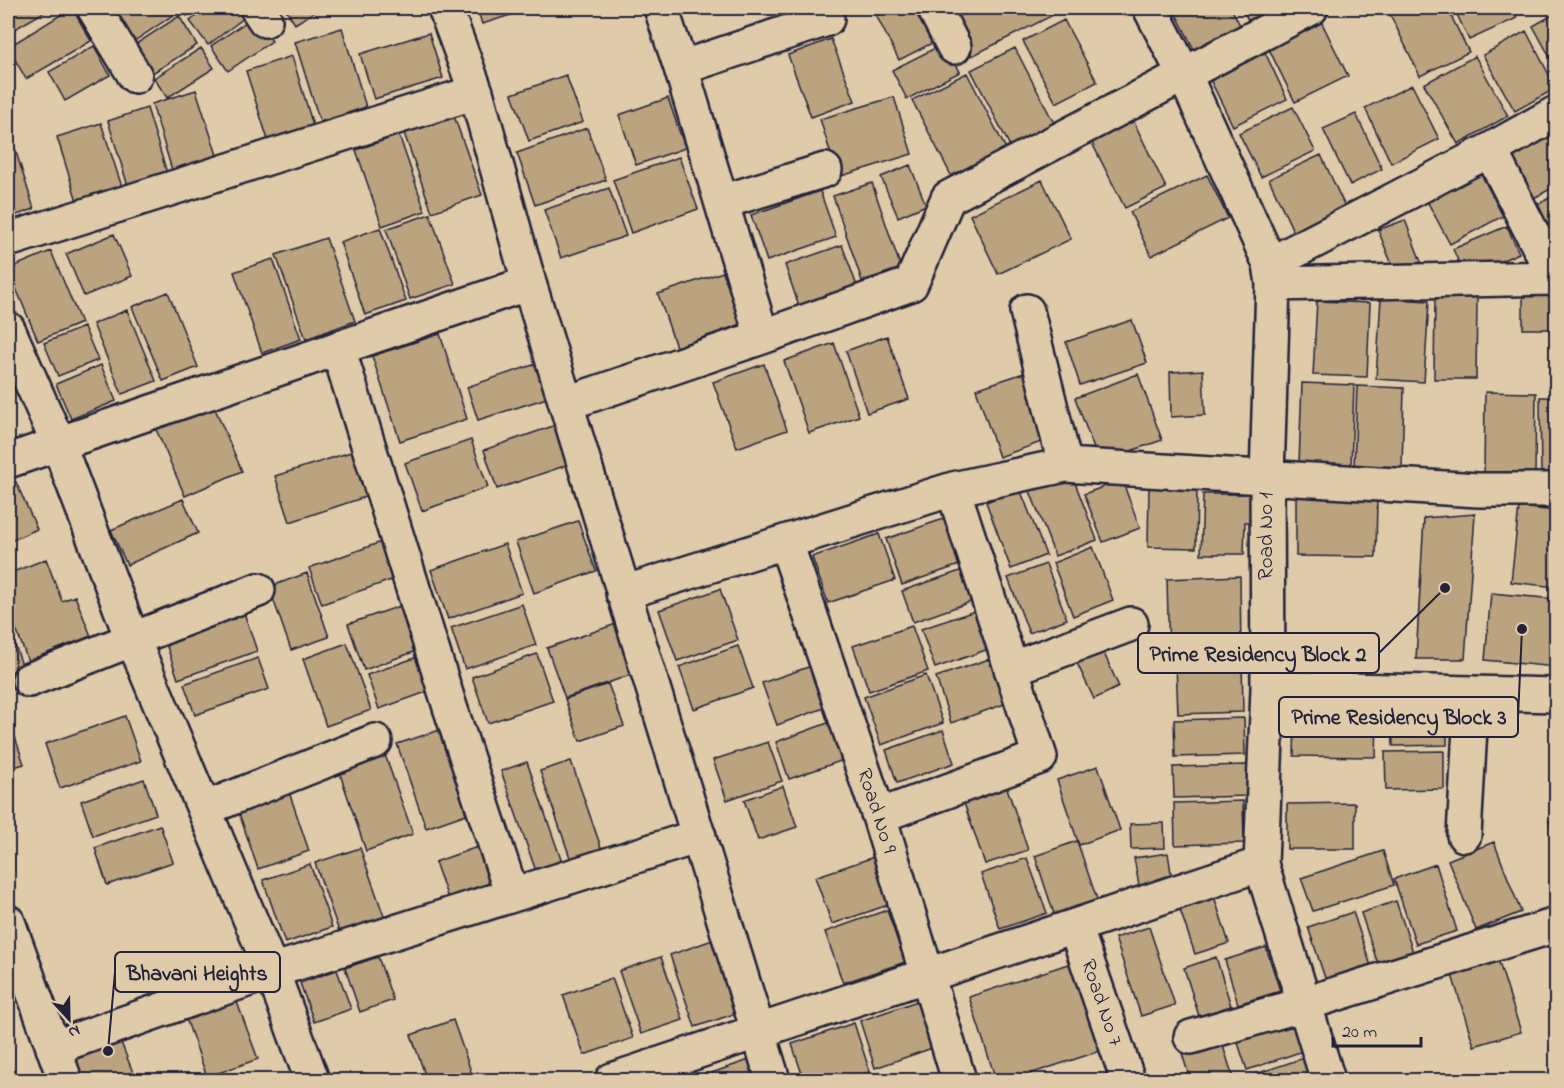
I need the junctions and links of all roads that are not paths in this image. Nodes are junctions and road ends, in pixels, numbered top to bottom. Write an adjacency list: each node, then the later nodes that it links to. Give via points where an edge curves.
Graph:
1 (94, 8): 11 (street)
2 (445, 8): 12 (street)
3 (661, 8): 9 (street)
4 (934, 8): 8 (street)
5 (1150, 8): 10 (street, Road No 1)
6 (1311, 8): 10 (street)
7 (827, 19): 9 (street)
8 (954, 47)
9 (681, 68): 16 (street)
10 (1184, 74): 18 (street, Road No 1); 23 (street, via 948,198 911,284)
11 (135, 76)
12 (476, 92): 17 (street); 20 (street)
13 (1557, 113): 14 (street)
14 (1490, 150): 18 (street); 19 (street)
15 (825, 170): 16 (street)
16 (722, 202): 23 (street)
17 (8, 240)
18 (1272, 274): 19 (street); 29 (street, Road No 1)
19 (1556, 279)
20 (528, 283): 24 (street); 25 (street)
21 (1027, 311): 28 (street)
22 (8, 329): 26 (street)
23 (762, 337): 25 (street)
24 (338, 348): 26 (street); 48 (street)
25 (567, 403): 34 (street)
26 (58, 443): 27 (street); 36 (street)
27 (8, 461)
28 (1065, 465): 29 (street); 30 (street)
29 (1267, 477): 31 (street, via 1478,490); 39 (street, Road No 1)
30 (953, 489): 32 (street); 37 (street)
31 (1557, 490)
32 (786, 543): 34 (street); 44 (street, Road No 9)
33 (258, 590): 36 (street)
34 (623, 594): 46 (street)
35 (1131, 624): 37 (street)
36 (133, 638): 38 (street); 43 (street)
37 (1011, 669): 44 (street, via 1040,757)
38 (29, 680)
39 (1268, 688): 40 (street); 47 (street, Road No 1)
40 (1472, 693): 41 (street); 45 (street)
41 (1557, 695)
42 (375, 741): 43 (street)
43 (204, 809): 52 (street)
44 (879, 816): 53 (street, Road No 9)
45 (1464, 835)
46 (699, 836): 48 (street); 55 (street)
47 (1261, 864): 51 (street); 54 (street, Road No 1)
48 (512, 895): 52 (street)
49 (8, 922): 57 (street)
50 (1557, 925): 54 (street)
51 (1075, 926): 53 (street); 63 (street, Road No 7)
52 (272, 971): 57 (street); 59 (street)
53 (926, 976): 55 (street); 62 (street, Road No 9)
54 (1304, 1004): 56 (street); 64 (street, Road No 1)
55 (758, 1032): 60 (street); 61 (street)
56 (1191, 1037)
57 (53, 1047): 58 (street)
58 (64, 1080)
59 (312, 1080)
60 (612, 1080)
61 (773, 1080)
62 (959, 1080)
63 (1128, 1080)
64 (1328, 1080)

